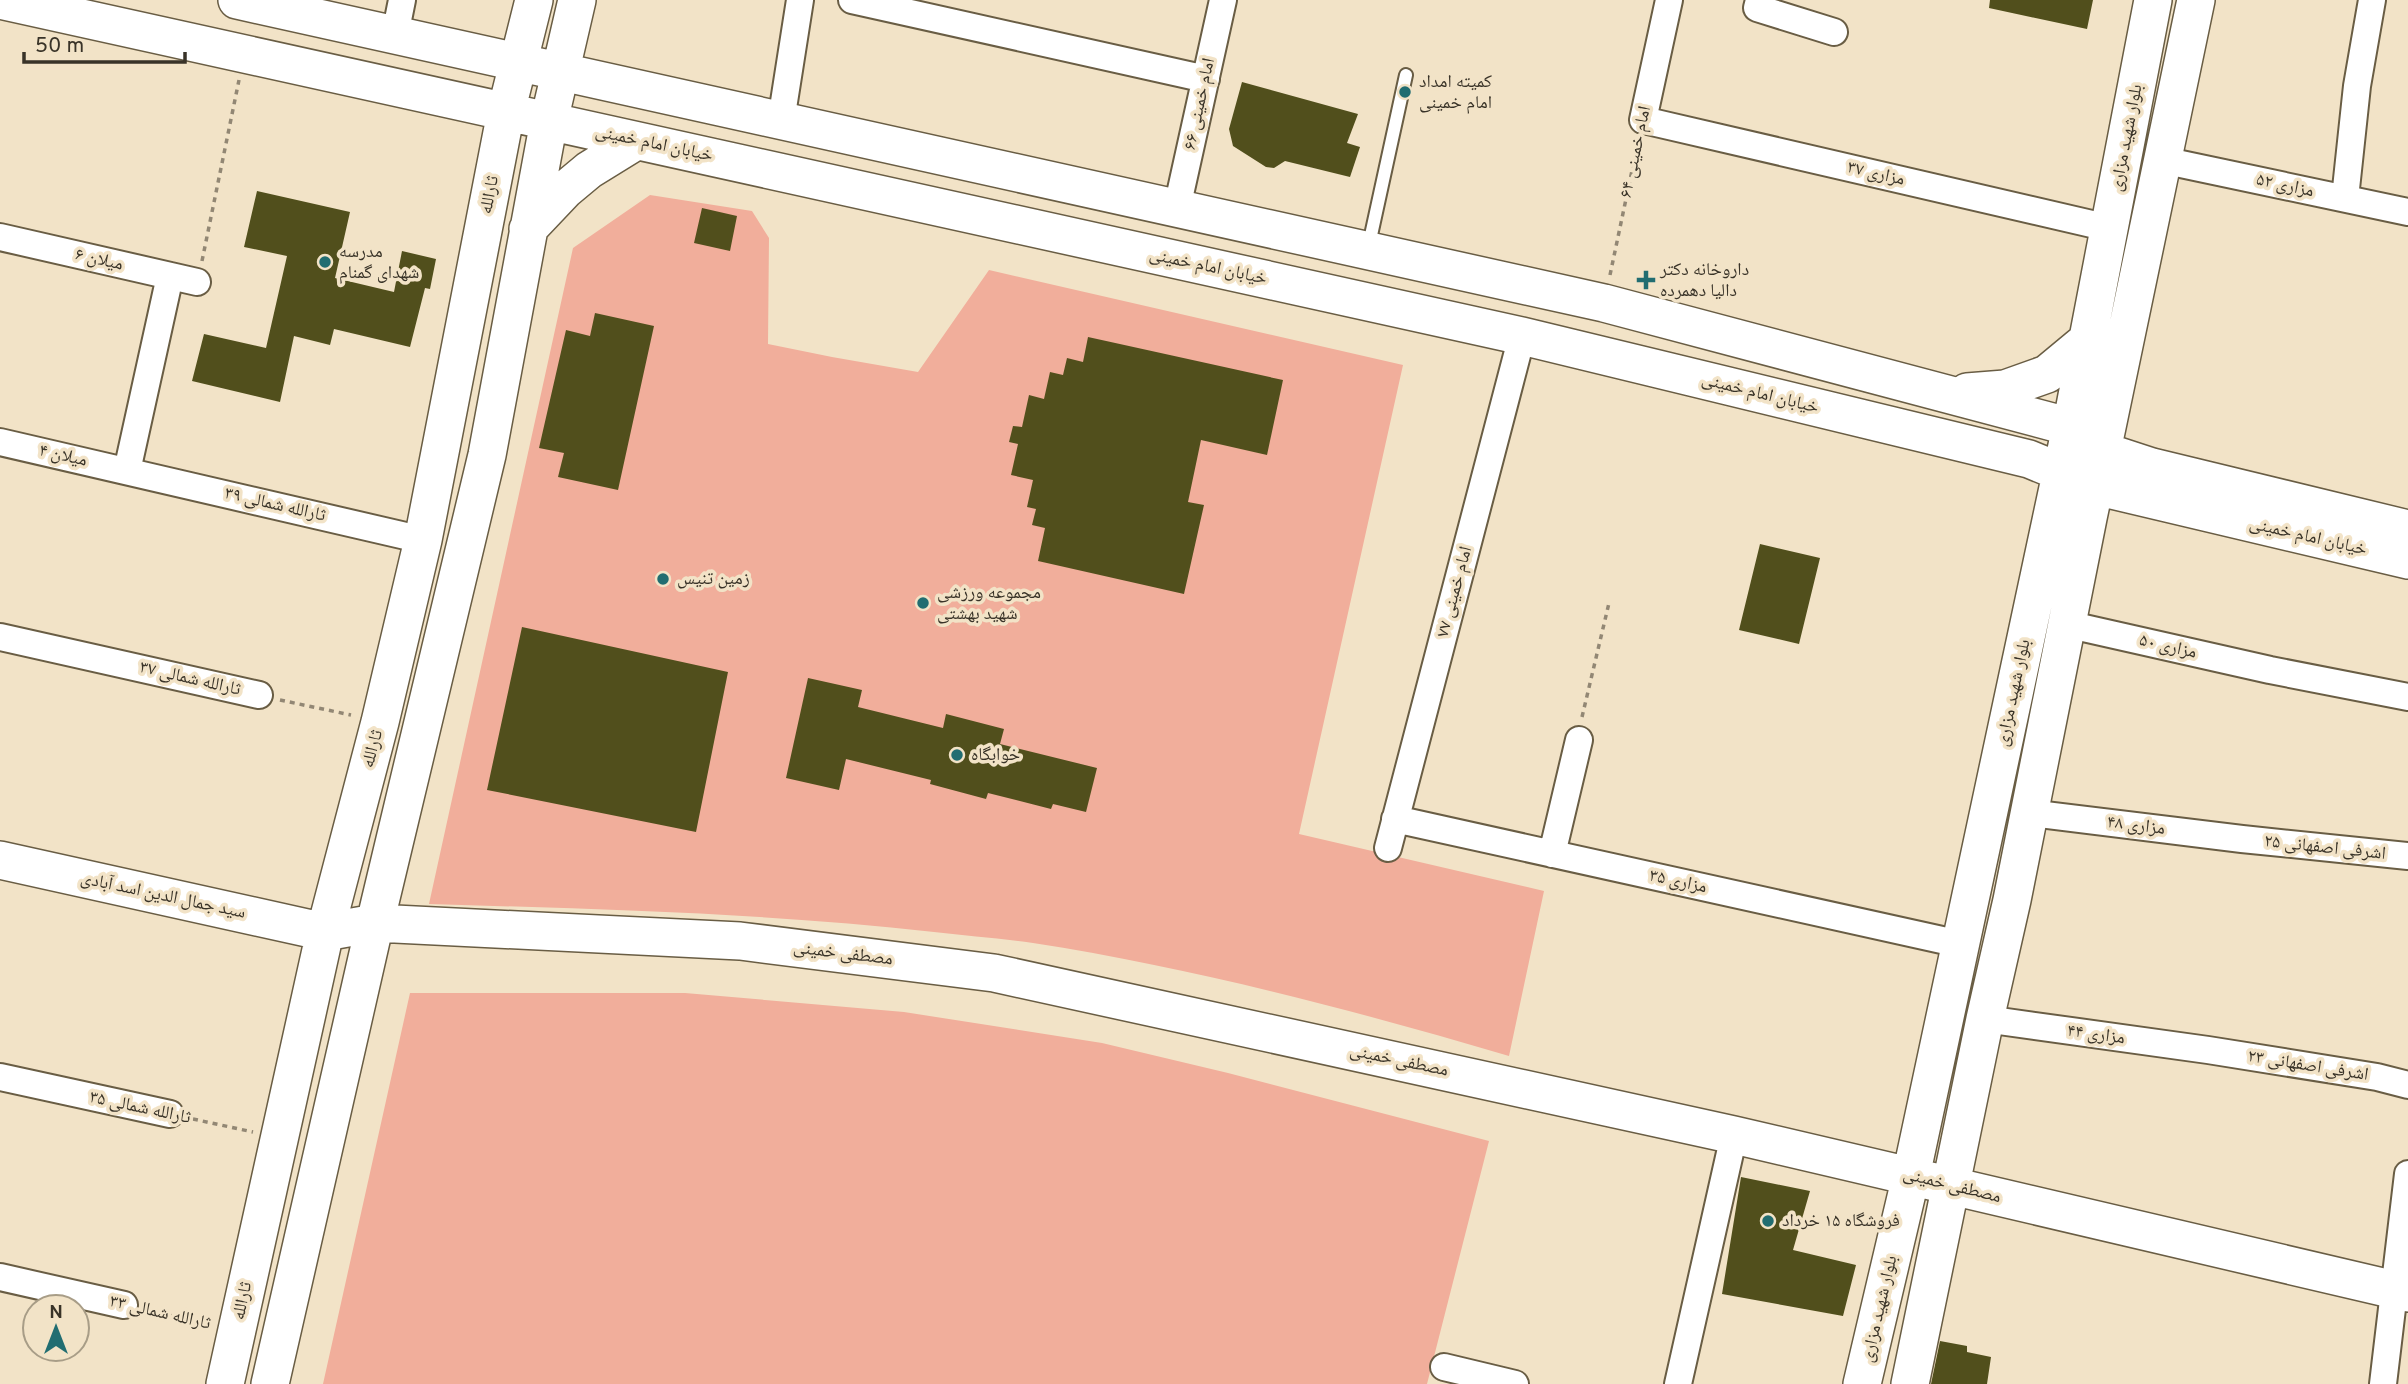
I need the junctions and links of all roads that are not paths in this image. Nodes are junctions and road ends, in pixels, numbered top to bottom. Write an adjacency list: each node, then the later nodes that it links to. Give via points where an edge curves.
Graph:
1 (0, 0): 21 (main road, خیابان امام خمینی)
2 (237, 0): 14 (main road, خیابان امام خمینی)
3 (402, 0): 16 (street)
4 (534, 0): 17 (main road)
5 (577, 0): 18 (main road)
6 (800, 0): 24 (street)
7 (852, 0): 20 (street)
8 (1223, 0): 20 (street, امام خمینی ۶۶)
9 (1669, 0): 22 (street, امام خمینی ۶۴)
10 (1759, 0): 15 (street, via 1757,8)
11 (2153, 0): 30 (main road, بلوار شهید مزاری)
12 (2196, 0): 26 (main road)
13 (2372, 0): 27 (street)
14 (290, 6): 16 (main road, خیابان امام خمینی)
15 (1834, 32)
16 (395, 35): 17 (main road, خیابان امام خمینی)
17 (519, 63): 18 (main road, خیابان امام خمینی); 21 (main road, ثارالله)
18 (562, 72): 23 (main road); 24 (main road, خیابان امام خمینی)
19 (1406, 75): 33 (lane)
20 (1206, 79): 28 (street, امام خمینی ۶۶)
21 (506, 112): 23 (main road, خیابان امام خمینی); 45 (main road, ثارالله)
22 (1643, 120): 30 (street, مزاری ۳۷)
23 (549, 121): 25 (main road, خیابان امام خمینی); 31 (main road)
24 (781, 121): 28 (main road, خیابان امام خمینی)
25 (636, 141): 31 (main road, via 589,170); 36 (main road, خیابان امام خمینی)
26 (2162, 160): 27 (street, مزاری ۵۲); 41 (main road)
27 (2345, 198): 29 (street, مزاری ۵۲)
28 (1177, 208): 33 (main road, خیابان امام خمینی)
29 (2408, 212)
30 (2109, 228): 37 (main road, بلوار شهید مزاری)
31 (528, 229): 59 (main road, via 487,455)
32 (0, 237): 34 (street, میلان ۶)
33 (1368, 251): 38 (main road, خیابان امام خمینی, via 1604,303)
34 (170, 276): 35 (street, میلان ۶); 42 (street)
35 (197, 282)
36 (1522, 336): 43 (main road, خیابان امام خمینی, via 2029,459); 53 (street, امام خمینی ۷۷)
37 (2088, 340): 38 (main road, via 2047,374 2005,389); 39 (main road, بلوار شهید مزاری)
38 (1946, 394): 39 (main road, خیابان امام خمینی)
39 (2071, 427): 41 (main road, خیابان امام خمینی); 43 (main road, بلوار شهید مزاری)
40 (0, 442): 42 (street, میلان ۴)
41 (2099, 468): 43 (main road, خیابان امام خمینی); 44 (main road, خیابان امام خمینی, via 2152,467); 46 (main road, خیابان امام خمینی); 47 (main road)
42 (127, 471): 45 (street, ثارالله شمالی ۳۹)
43 (2061, 471): 61 (main road, بلوار شهید مزاری)
44 (2408, 528)
45 (423, 540): 60 (main road, ثارالله)
46 (2408, 560)
47 (2066, 624): 50 (street, مزاری ۵۰); 52 (main road)
48 (0, 637): 49 (street, ثارالله شمالی ۳۷)
49 (259, 695)
50 (2408, 697)
51 (1579, 740): 56 (street)
52 (2030, 813): 54 (street, مزاری ۴۸); 62 (main road)
53 (1395, 819): 55 (street, امام خمینی ۷۷); 56 (street, مزاری ۳۵)
54 (2242, 839): 57 (street, اشرفی اصفهانی ۲۵)
55 (1388, 848)
56 (1552, 854): 61 (street, مزاری ۳۵)
57 (2408, 856)
58 (0, 860): 60 (main road, سید جمال الدین اسد آبادی)
59 (375, 923): 60 (main road, مصطفی خمینی); 67 (main road, مصطفی خمینی, via 740,941 994,973); 76 (main road)
60 (325, 932): 75 (main road, ثارالله)
61 (1960, 944): 69 (main road, بلوار شهید مزاری)
62 (1985, 1019): 63 (street, مزاری ۴۴); 70 (main road)
63 (2208, 1050): 65 (street, اشرفی اصفهانی ۲۳)
64 (0, 1077): 66 (street, ثارالله شمالی ۳۵)
65 (2408, 1085)
66 (170, 1114)
67 (1734, 1135): 69 (main road, مصطفی خمینی); 78 (street)
68 (2408, 1174): 72 (street)
69 (1911, 1176): 70 (main road, مصطفی خمینی); 79 (main road, بلوار شهید مزاری)
70 (1951, 1187): 72 (main road, مصطفی خمینی); 80 (main road)
71 (0, 1277): 73 (street, ثارالله شمالی ۳۳)
72 (2402, 1291): 81 (street)
73 (124, 1305)
74 (1444, 1367): 77 (street)
75 (225, 1384)
76 (271, 1384)
77 (1516, 1384)
78 (1678, 1384)
79 (1862, 1384)
80 (1910, 1384)
81 (2383, 1384)

